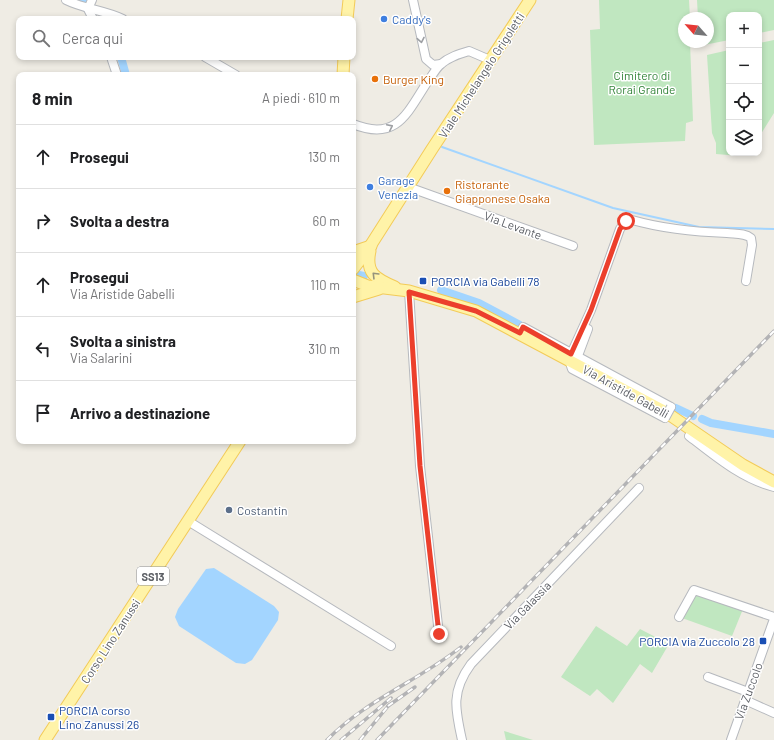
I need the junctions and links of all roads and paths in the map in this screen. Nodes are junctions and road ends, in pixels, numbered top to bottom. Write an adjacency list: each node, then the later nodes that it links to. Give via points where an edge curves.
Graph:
1 (66, 0): 6 (street)
2 (92, 0): 6 (street)
3 (349, 0): 9 (main road)
4 (530, 0): 13 (main road, Viale Michelangelo Grigoletti)
5 (413, 2): 14 (street, one-way to 14, via 426,59 433,65)
6 (88, 9): 7 (street); 8 (street)
7 (92, 16)
8 (116, 16)
9 (347, 16)
10 (112, 60): 15 (street)
11 (210, 60): 16 (street)
12 (344, 60): 17 (main road)
13 (490, 60): 14 (street, via 469,51); 19 (main road, Viale Michelangelo Grigoletti)
14 (441, 64): 18 (street, one-way to 14, via 367,130 389,129 400,121)
15 (116, 72)
16 (231, 72)
17 (343, 72)
18 (356, 125)
19 (408, 187): 20 (main road); 21 (street, Via Levante)
20 (371, 246): 22 (main road); 23 (main road); 24 (main road); 28 (main road, Via Aristide Gabelli, one-way to 20, via 384,283 370,271 368,266)
21 (573, 246)
22 (356, 251)
23 (356, 257)
24 (356, 265)
25 (356, 281): 27 (main road, Via Aristide Gabelli)
26 (746, 281): 30 (street, via 752,245 749,236 674,230 629,220 624,222)
27 (380, 288): 28 (main road, Via Aristide Gabelli); 29 (main road, Via Aristide Gabelli)
28 (406, 291): 30 (main road, Via Aristide Gabelli, via 476,311); 39 (street, via 420,466)
29 (356, 296)
30 (573, 358): 30 (street, bridge, via 572,369 665,418 671,407); 33 (main road, Via Aristide Gabelli)
31 (688, 436): 34 (street, via 736,470 762,484)
32 (238, 444): 36 (main road, Corso Lino Zanussi / SS13)
33 (774, 482)
34 (774, 487)
35 (639, 488): 46 (street, Via Galassia, via 463,675 458,685 456,700)
36 (188, 522): 40 (street); 45 (main road, Corso Lino Zanussi / SS13)
37 (679, 617): 38 (street, via 694,590)
38 (774, 618): 42 (street, Via Zuccolo)
39 (439, 634)
40 (391, 646)
41 (708, 677): 42 (street)
42 (748, 692): 43 (street, Via Zuccolo)
43 (745, 700): 44 (street); 47 (street, Via Zuccolo)
44 (774, 713)
45 (45, 740)
46 (462, 740)
47 (731, 740)

